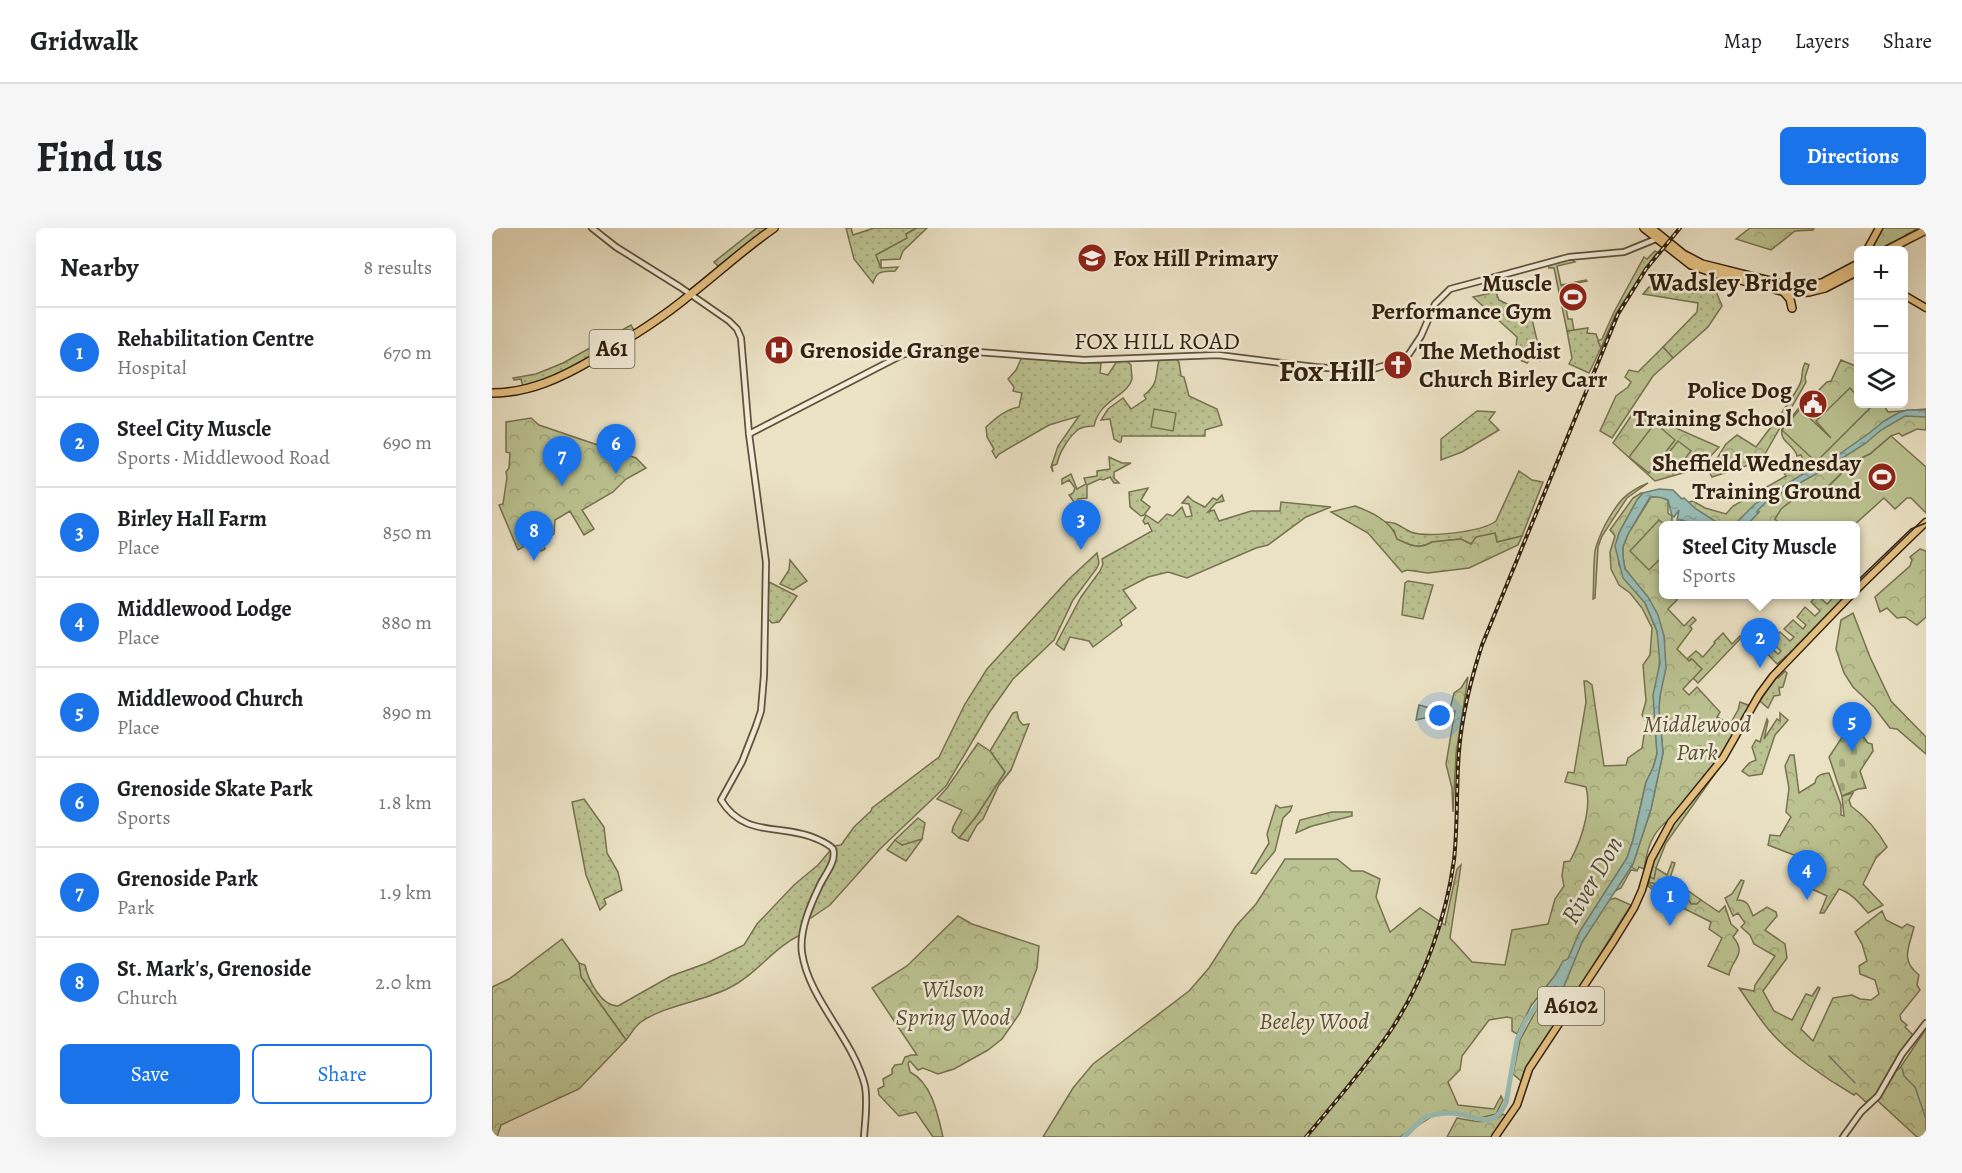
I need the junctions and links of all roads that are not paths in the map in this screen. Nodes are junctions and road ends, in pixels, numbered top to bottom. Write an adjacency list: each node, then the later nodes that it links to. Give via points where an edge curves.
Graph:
1 (592, 228): 16 (street)
2 (774, 228): 16 (highway, A61)
3 (1644, 228): 7 (highway)
4 (1651, 228): 7 (highway)
5 (1879, 228): 8 (main road)
6 (1926, 232): 9 (highway); 10 (highway)
7 (1655, 236): 11 (highway); 21 (street, FOX HILL ROAD, via 1624,252 1569,257 1450,289 1435,304 1409,354 1367,371 1218,355 1084,360 928,349 902,355)
8 (1870, 246)
9 (1896, 246)
10 (1902, 246)
11 (1696, 264): 14 (highway); 15 (highway)
12 (1854, 266): 15 (highway)
13 (1854, 274): 15 (highway, via 1825,288)
14 (1784, 291): 15 (highway); 18 (highway)
15 (1797, 291)
16 (692, 294): 20 (highway, A61, via 631,337 568,373 518,392); 21 (street, via 739,333)
17 (1908, 297): 19 (main road)
18 (1792, 308)
19 (1926, 308)
20 (492, 393)
21 (749, 434): 26 (street, via 766,562 764,690 754,733 721,800 729,812 746,824 803,833 833,849 834,859 813,900 801,944 813,986 848,1045 862,1078 866,1096)
22 (1926, 522): 23 (main road)
23 (1860, 586)
24 (1847, 599): 27 (main road, A6102, via 1765,686 1728,750 1666,830 1634,908 1529,1069 1517,1104)
25 (1926, 1023): 28 (street, via 1902,1054 1878,1096)
26 (864, 1137)
27 (1495, 1137)
28 (1843, 1137)

